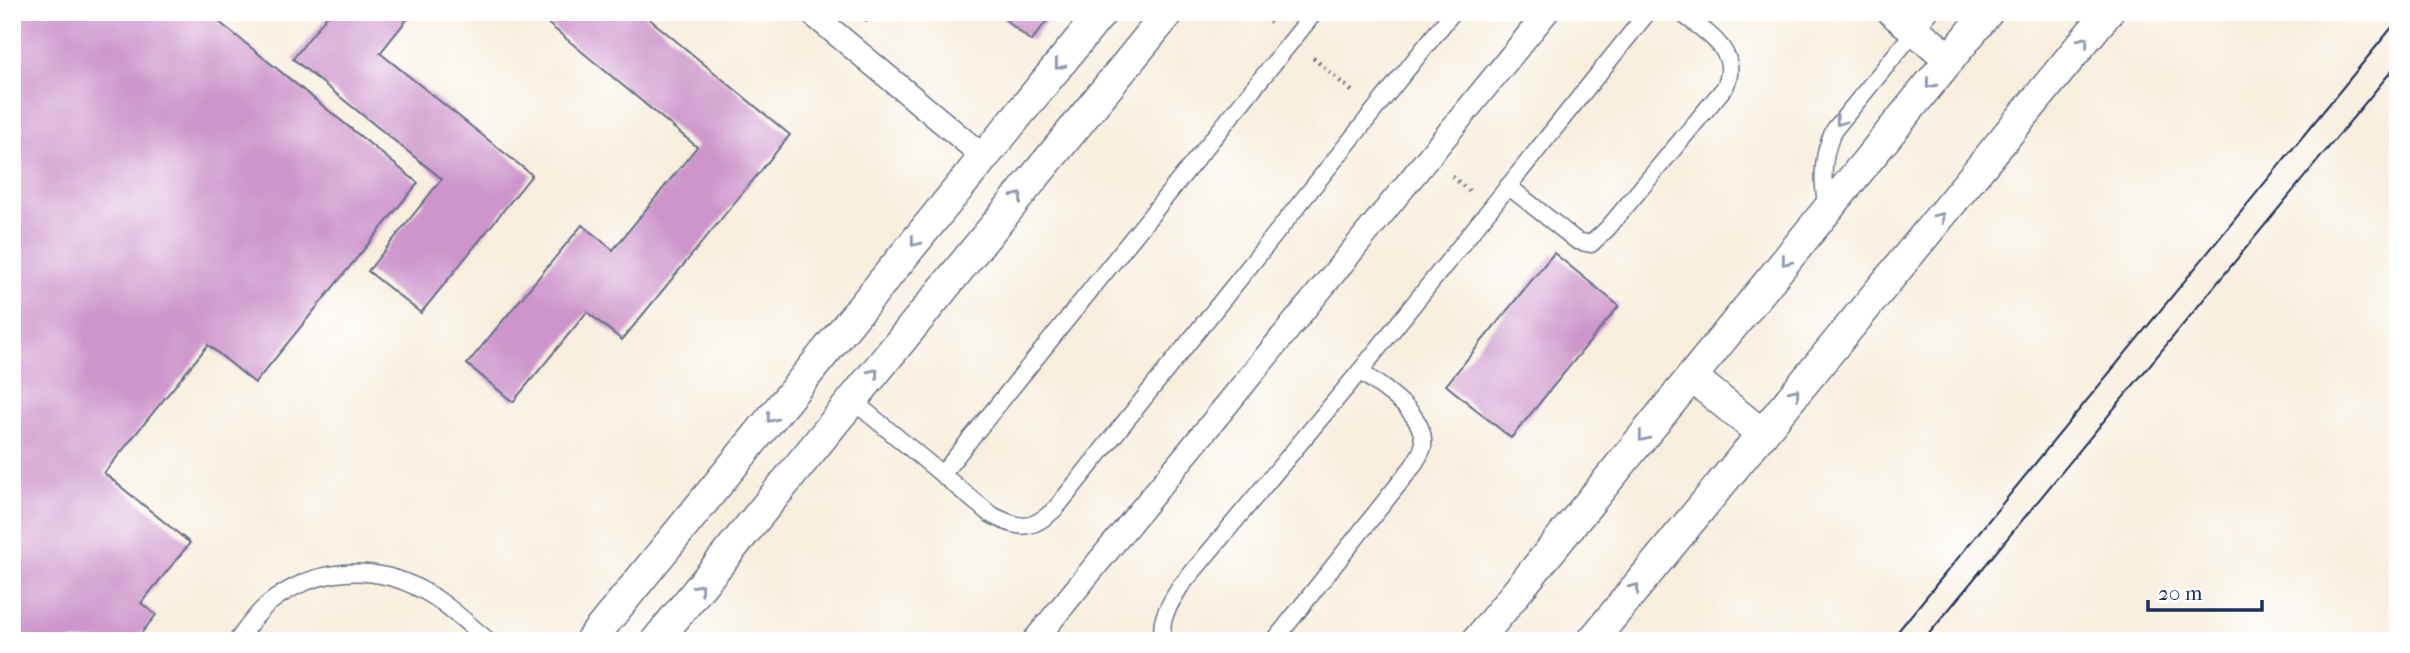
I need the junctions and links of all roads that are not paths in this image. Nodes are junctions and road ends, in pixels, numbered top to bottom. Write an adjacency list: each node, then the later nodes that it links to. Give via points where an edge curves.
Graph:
1 (810, 12): 13 (street)
2 (1102, 12): 13 (street, one-way to 13)
3 (1169, 12): 18 (street, one-way to 3)
4 (1315, 12): 20 (lane)
5 (1452, 12): 20 (lane, via 1042,521 1012,525 990,514)
6 (1547, 12): 25 (street)
7 (1648, 12): 14 (lane)
8 (1680, 12): 14 (lane, via 1717,41 1728,56 1731,74 1608,228 1591,244 1577,242)
9 (1988, 12): 12 (street)
10 (2108, 12): 19 (street, one-way to 10)
11 (1913, 18): 12 (street); 15 (lane, one-way to 15, via 1827,144 1822,175)
12 (1951, 59): 15 (street, one-way to 15)
13 (984, 157): 23 (street, one-way to 23)
14 (1508, 187): 16 (lane)
15 (1827, 211): 17 (street, one-way to 17)
16 (1360, 371): 26 (lane, via 1180,587 1166,611 1161,633); 27 (lane, via 1409,410 1421,430 1423,448)
17 (1692, 377): 19 (street); 28 (street, one-way to 28)
18 (852, 400): 20 (lane); 24 (street, one-way to 18)
19 (1762, 434): 29 (street, one-way to 19)
20 (942, 474)
21 (237, 641): 22 (lane, via 267,605 289,590 342,572 370,572 423,590)
22 (489, 641)
23 (590, 641)
24 (656, 641)
25 (1034, 641)
26 (1165, 641)
27 (1274, 641)
28 (1477, 641)
29 (1592, 641)

